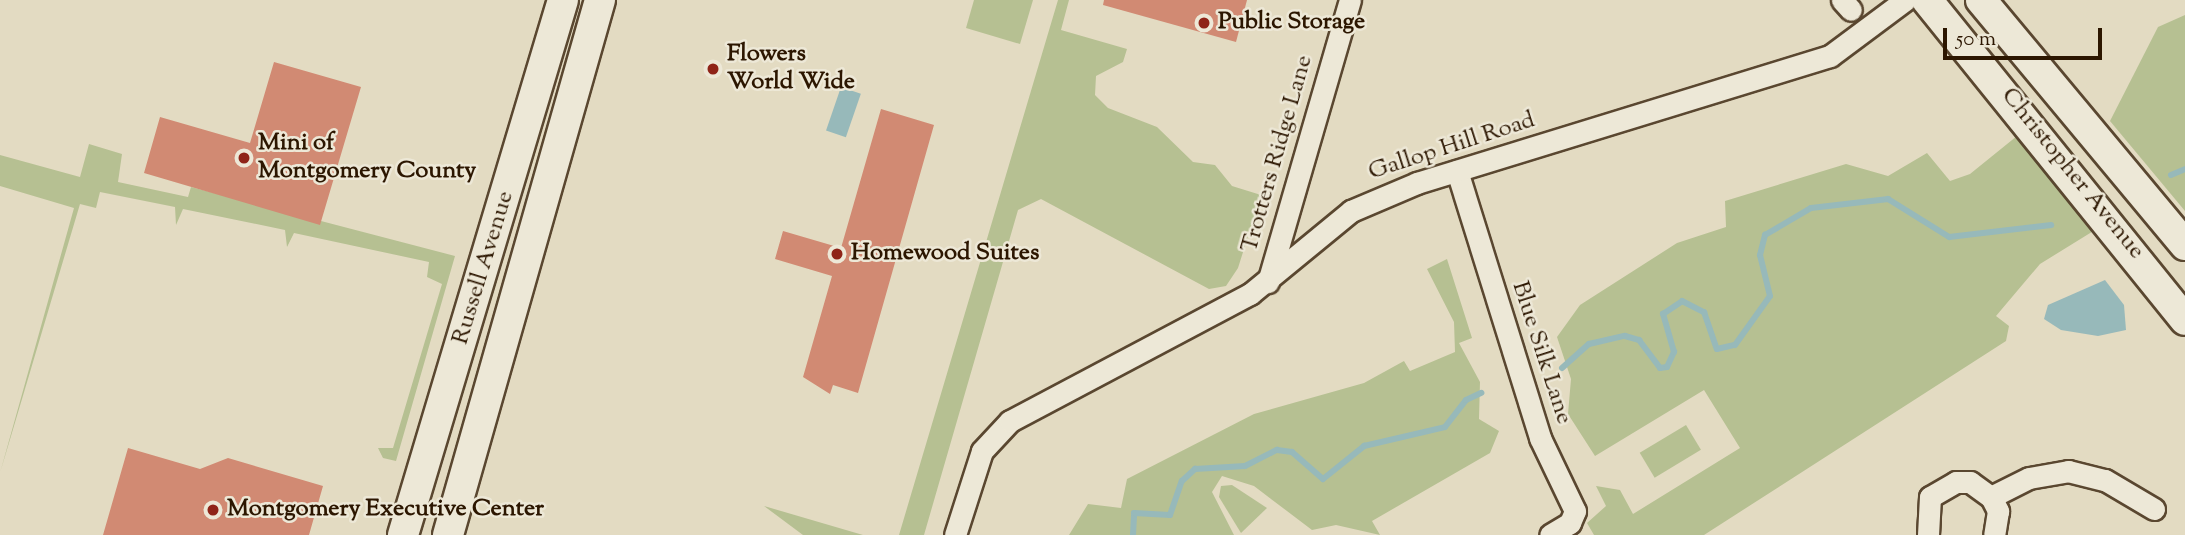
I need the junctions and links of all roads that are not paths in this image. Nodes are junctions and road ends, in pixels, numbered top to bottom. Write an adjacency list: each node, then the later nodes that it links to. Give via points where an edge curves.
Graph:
1 (563, 0): 13 (street, Russell Avenue)
2 (600, 0): 14 (street, Russell Avenue)
3 (1350, 0): 9 (street, Trotters Ridge Lane)
4 (1905, 0): 7 (street, Gallop Hill Road, via 1830,55)
5 (1927, 0): 10 (street, Christopher Avenue)
6 (1981, 0): 8 (street, Christopher Avenue)
7 (1457, 171): 9 (street, Gallop Hill Road, via 1351,211); 16 (street, Blue Silk Lane, via 1533,417 1575,513)
8 (2185, 245)
9 (1269, 282): 15 (street, Gallop Hill Road, via 1010,421 982,451)
10 (2185, 320)
11 (1991, 497): 12 (street, via 2029,478 2068,471 2105,480); 17 (street, via 1970,482 1938,489 1925,509); 18 (street, via 1997,511)
12 (2154, 509)
13 (403, 535)
14 (448, 535)
15 (955, 535)
16 (1550, 535)
17 (1928, 535)
18 (1994, 535)

